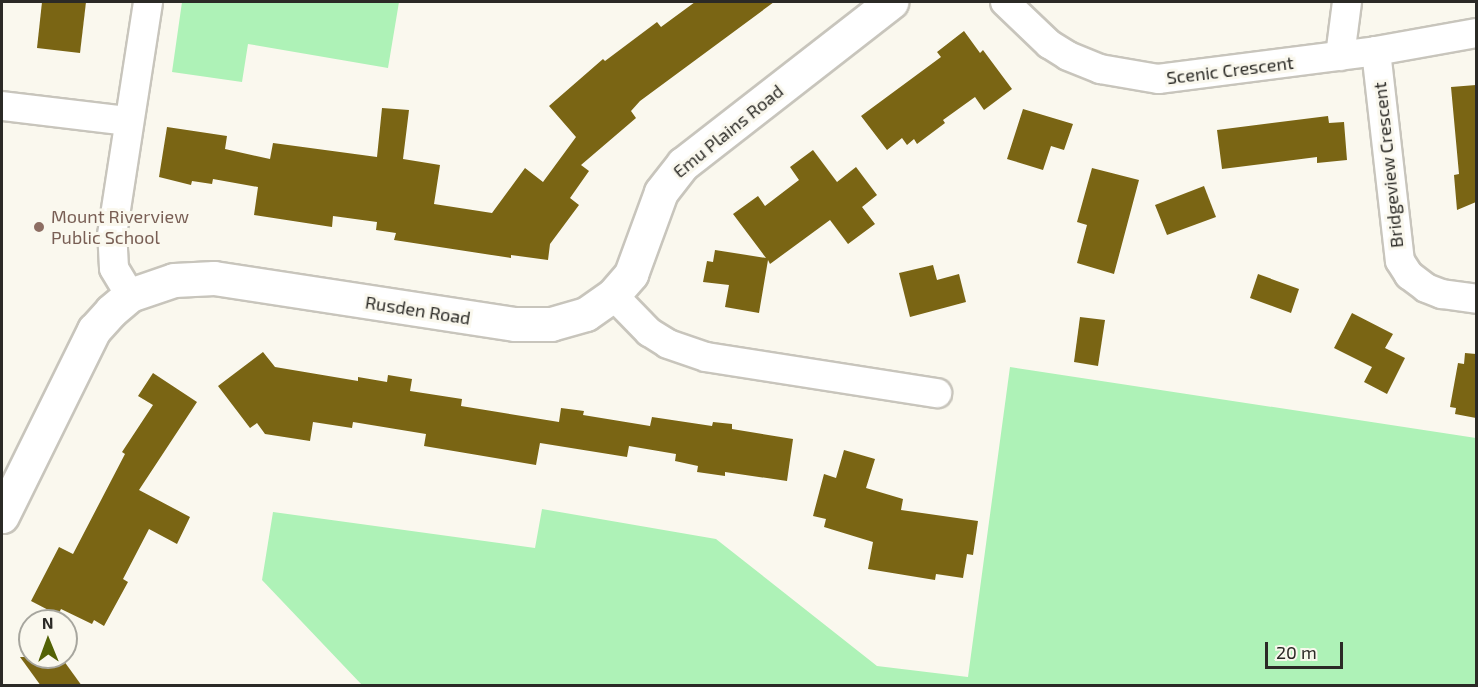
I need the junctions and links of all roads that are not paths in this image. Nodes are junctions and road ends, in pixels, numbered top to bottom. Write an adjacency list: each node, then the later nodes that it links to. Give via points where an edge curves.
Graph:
1 (148, 2): 9 (street)
2 (891, 2): 10 (street, Emu Plains Road, via 683,164 661,192 631,274)
3 (1005, 2): 7 (street, Scenic Crescent, via 1049,44 1068,56 1132,76 1180,78)
4 (1347, 2): 7 (street)
5 (1476, 33): 6 (street, Scenic Crescent)
6 (1376, 51): 7 (street, Scenic Crescent); 12 (street, Bridgeview Crescent, via 1400,261 1409,275 1426,288)
7 (1340, 56)
8 (2, 106): 9 (street)
9 (128, 121): 11 (street, via 111,251 114,268)
10 (613, 295): 11 (street, Rusden Road, via 568,321 535,325 214,279 174,280); 13 (street, via 649,332 668,344 706,357)
11 (130, 296): 14 (street, Rusden Road, via 94,330)
12 (1476, 299)
13 (937, 393)
14 (2, 516)

